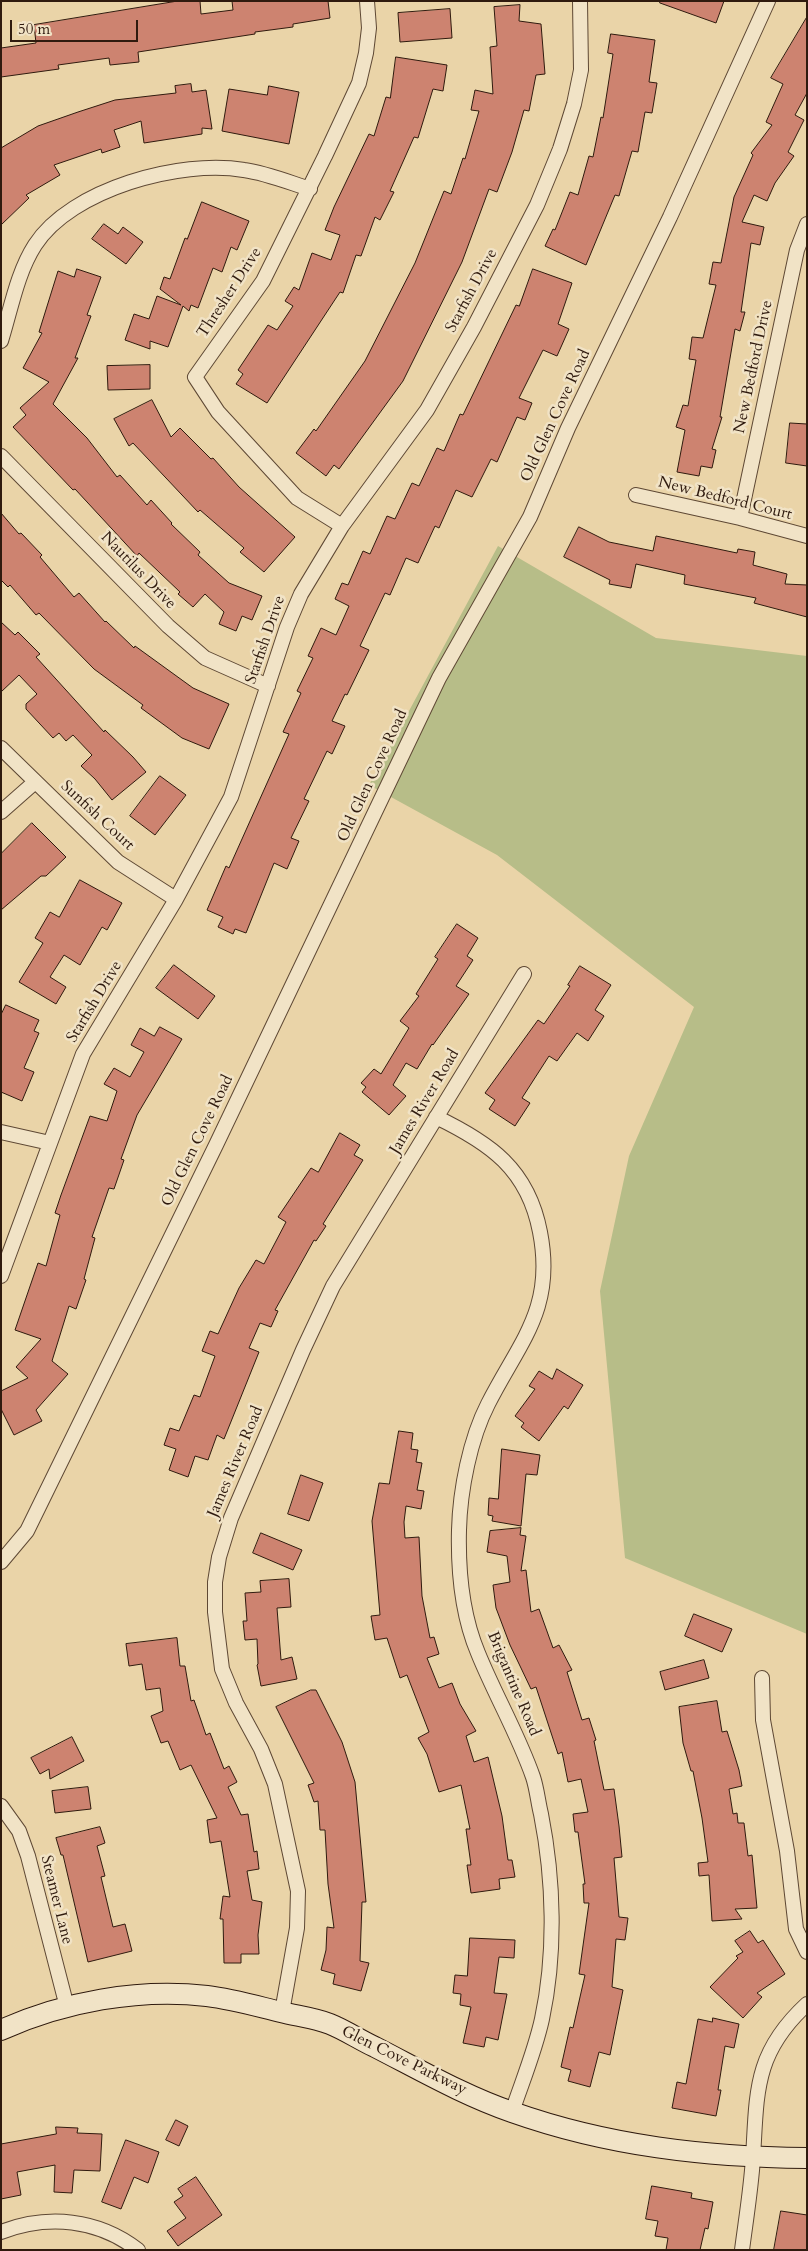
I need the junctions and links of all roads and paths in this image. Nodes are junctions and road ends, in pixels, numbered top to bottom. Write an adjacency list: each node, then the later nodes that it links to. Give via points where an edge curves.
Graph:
1 (367, 1): 4 (street, Thresher Drive, via 366,53 359,83)
2 (580, 1): 11 (street, Starfish Drive, via 580,70 574,104 537,204 427,410)
3 (768, 1): 23 (street, Old Glen Cove Road, via 670,217 568,428 530,517 439,678 27,1531)
4 (310, 189): 7 (street, via 244,170 217,168 144,178 104,190 70,210 47,230 36,245 25,264); 11 (street, Thresher Drive, via 263,281 195,376 218,412 297,498)
5 (807, 224): 6 (street, New Bedford Drive)
6 (802, 251): 10 (street, New Bedford Drive)
7 (1, 341)
8 (1, 456): 13 (street, Nautilus Drive, via 168,626 205,658)
9 (636, 495): 10 (street, New Bedford Court)
10 (740, 518): 12 (street, New Bedford Court)
11 (342, 526): 13 (street, Starfish Drive, via 301,594)
12 (807, 536)
13 (268, 686): 17 (street, Starfish Drive, via 231,797)
14 (1, 748): 15 (street, Sunfish Court)
15 (35, 782): 16 (street); 17 (street, Sunfish Court, via 118,862)
16 (1, 812)
17 (175, 900): 21 (street, Starfish Drive, via 83,1054)
18 (524, 974): 19 (street, James River Road)
19 (436, 1117): 29 (street, James River Road, via 333,1286 231,1518 219,1557 215,1582 222,1669 275,1784 298,1891 297,1928); 31 (street, Brigantine Road, via 470,1134 512,1169 527,1191 540,1230 544,1257 539,1308 476,1432 462,1497 459,1530 460,1579 468,1620 477,1651 534,1780 550,1874 551,1946 546,1993 534,2049)
20 (1, 1132): 21 (street)
21 (50, 1143): 22 (street, Starfish Drive)
22 (1, 1276)
23 (1, 1562)
24 (762, 1678): 26 (street, via 763,1720 787,1851 796,1928)
25 (1, 1806): 28 (street, Steamer Lane, via 19,1831 28,1856)
26 (807, 1952)
27 (807, 2004): 32 (street, via 782,2030 760,2075)
28 (67, 2007): 29 (street, Glen Cove Parkway, via 116,1997 166,1994 206,1996); 30 (street, Glen Cove Parkway)
29 (282, 2012): 31 (street, Glen Cove Parkway, via 330,2024 434,2078)
30 (1, 2030)
31 (512, 2112): 32 (street, Glen Cove Parkway, via 651,2148)
32 (753, 2157): 33 (street, Glen Cove Parkway); 36 (street)
33 (807, 2158)
34 (1, 2232): 35 (street, via 40,2221 77,2223 103,2229)
35 (138, 2250)
36 (742, 2250)

